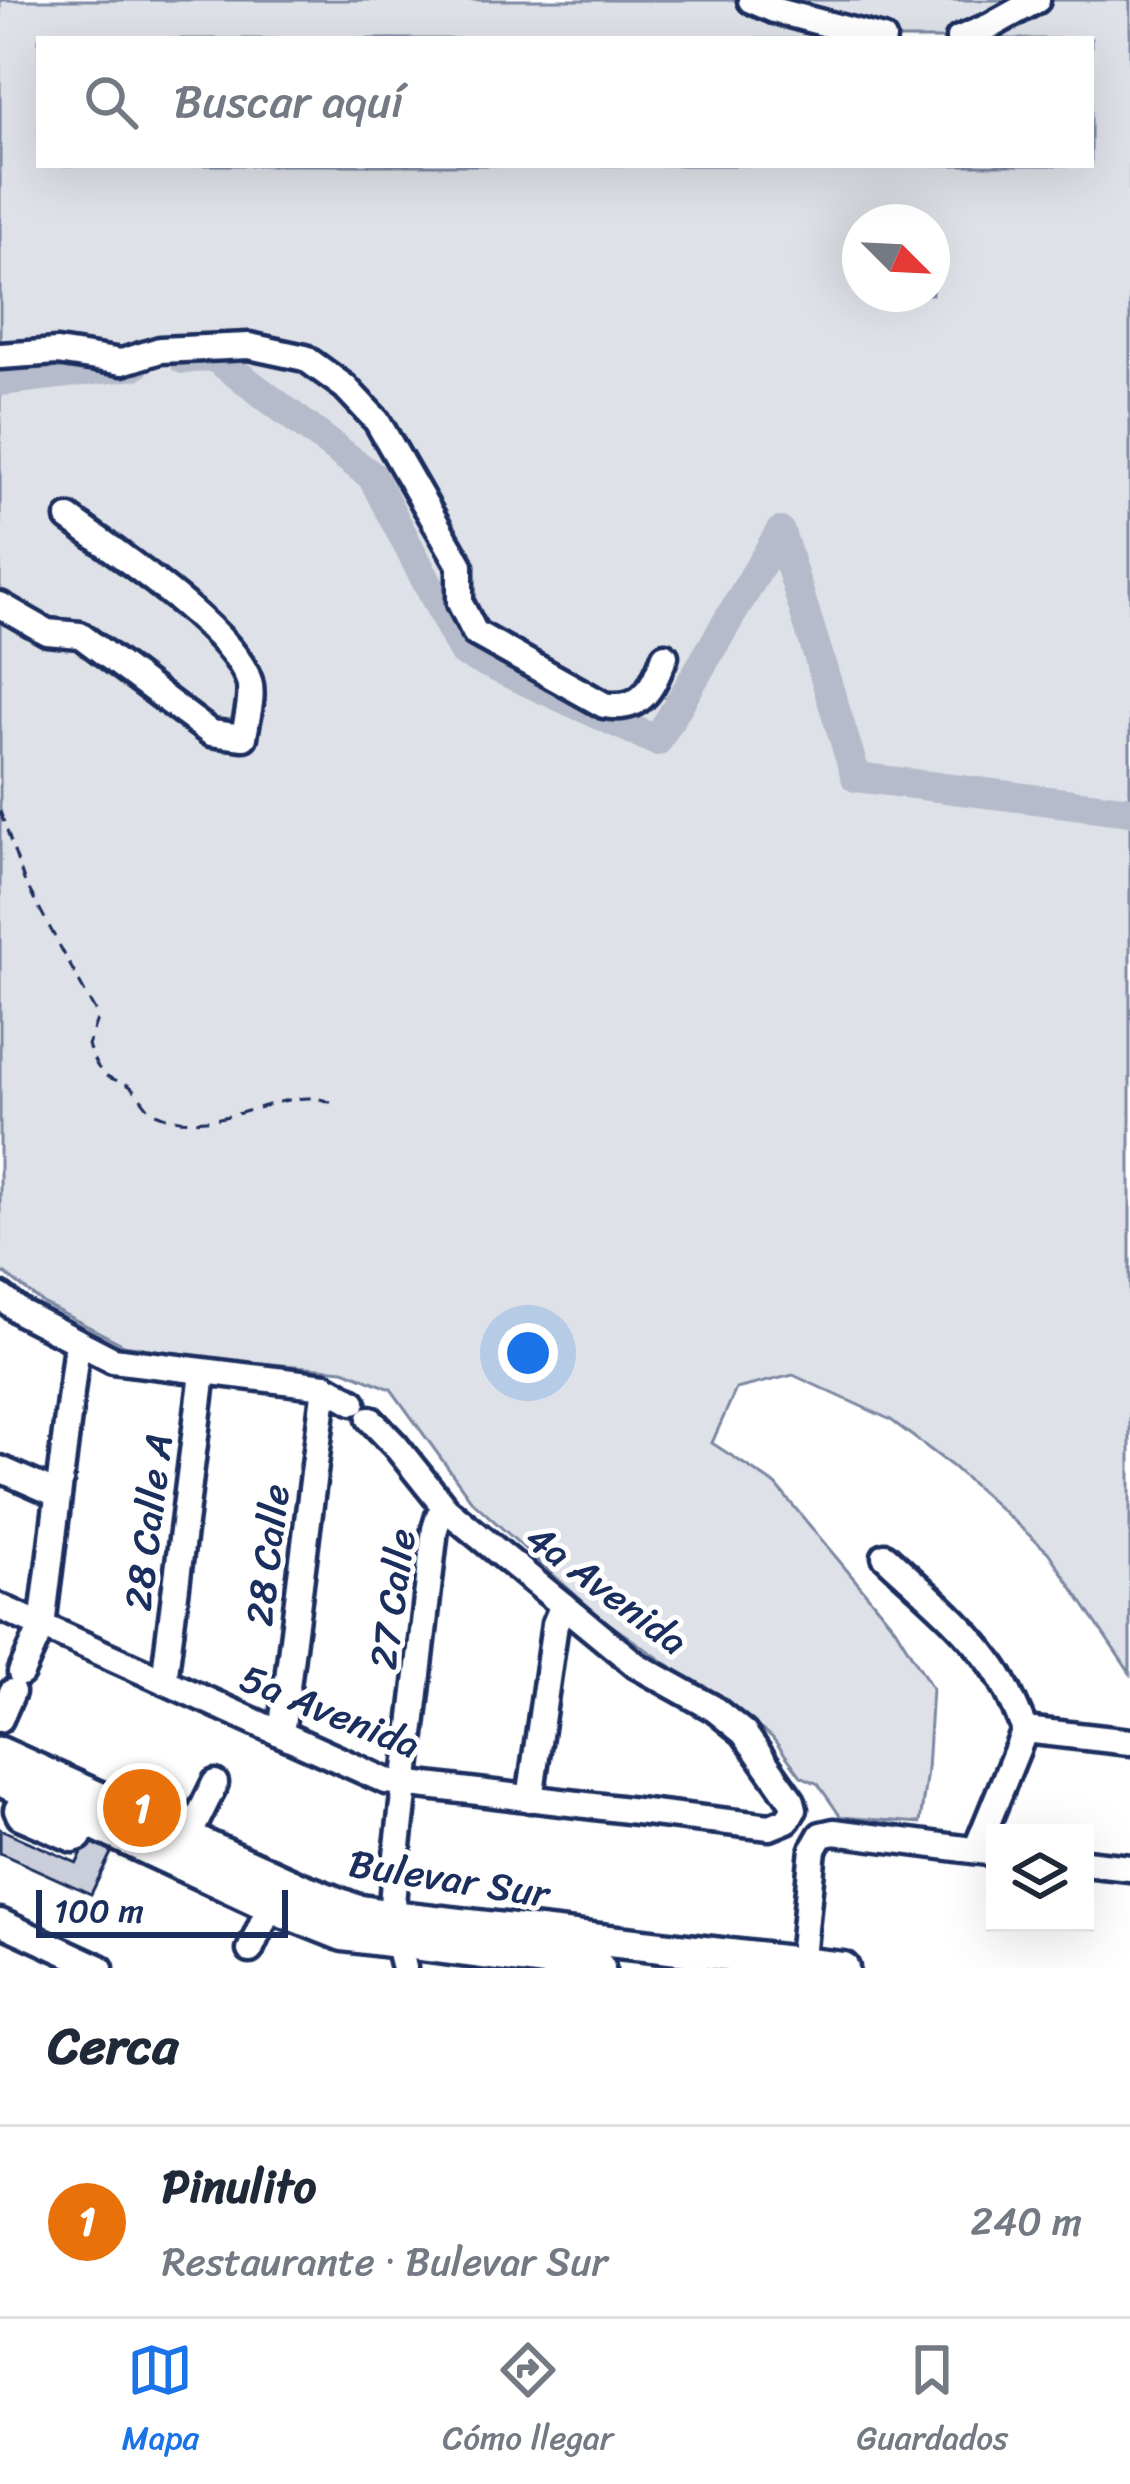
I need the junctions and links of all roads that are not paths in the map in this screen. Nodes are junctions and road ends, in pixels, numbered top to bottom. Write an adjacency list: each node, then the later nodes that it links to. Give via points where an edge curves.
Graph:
1 (751, 0): 3 (street)
2 (1037, 0): 4 (street)
3 (872, 36)
4 (966, 36)
5 (0, 356): 8 (street, via 56,352 122,362 160,350 249,346 305,358 377,421 460,565 460,603 475,632 620,708 651,688)
6 (69, 518): 7 (street, via 222,638 250,683 244,737 211,733 80,635 47,632)
7 (0, 604)
8 (665, 656)
9 (0, 1296): 10 (street, 4a Avenida)
10 (11, 1318): 11 (street, 4a Avenida)
11 (77, 1344): 12 (street, 4a Avenida, via 112,1360); 15 (street)
12 (203, 1372): 13 (street, 4a Avenida); 21 (street, 28 Calle A)
13 (325, 1385): 16 (street, 4a Avenida, via 361,1410); 24 (street, 28 Calle)
14 (0, 1469): 15 (street)
15 (56, 1494): 20 (street)
16 (446, 1509): 18 (street, 4a Avenida); 28 (street, 27 Calle, via 435,1529)
17 (885, 1556): 23 (street, via 992,1664)
18 (563, 1605): 30 (street); 31 (street, 4a Avenida, via 636,1665 744,1733 792,1801)
19 (0, 1607): 20 (street, 5a Avenida)
20 (42, 1626): 21 (street, 5a Avenida); 22 (street)
21 (164, 1681): 24 (street, 5a Avenida)
22 (0, 1719)
23 (1025, 1730): 25 (street); 32 (street)
24 (281, 1734): 28 (street, 5a Avenida)
25 (1130, 1742)
26 (0, 1753): 33 (main road, Bulevar Sur)
27 (214, 1784): 33 (street)
28 (405, 1785): 30 (street, 5a Avenida); 39 (street, 27 Calle)
29 (13, 1786): 37 (main road, Bulevar Sur)
30 (530, 1799): 31 (street, 5a Avenida, via 770,1827)
31 (791, 1815)
32 (995, 1824)
33 (188, 1838): 39 (main road, Bulevar Sur, via 355,1910)
34 (986, 1851): 42 (street, via 821,1834)
35 (1094, 1864): 36 (street)
36 (1130, 1868)
37 (270, 1906): 39 (main road, Bulevar Sur, via 343,1935); 40 (street)
38 (0, 1922): 43 (street)
39 (398, 1943): 41 (main road, Bulevar Sur); 44 (main road, Bulevar Sur)
40 (250, 1950)
41 (742, 1962): 42 (main road, Bulevar Sur)
42 (801, 1966): 45 (main road, Bulevar Sur)
43 (100, 1968)
44 (599, 1968)
45 (843, 1968)

